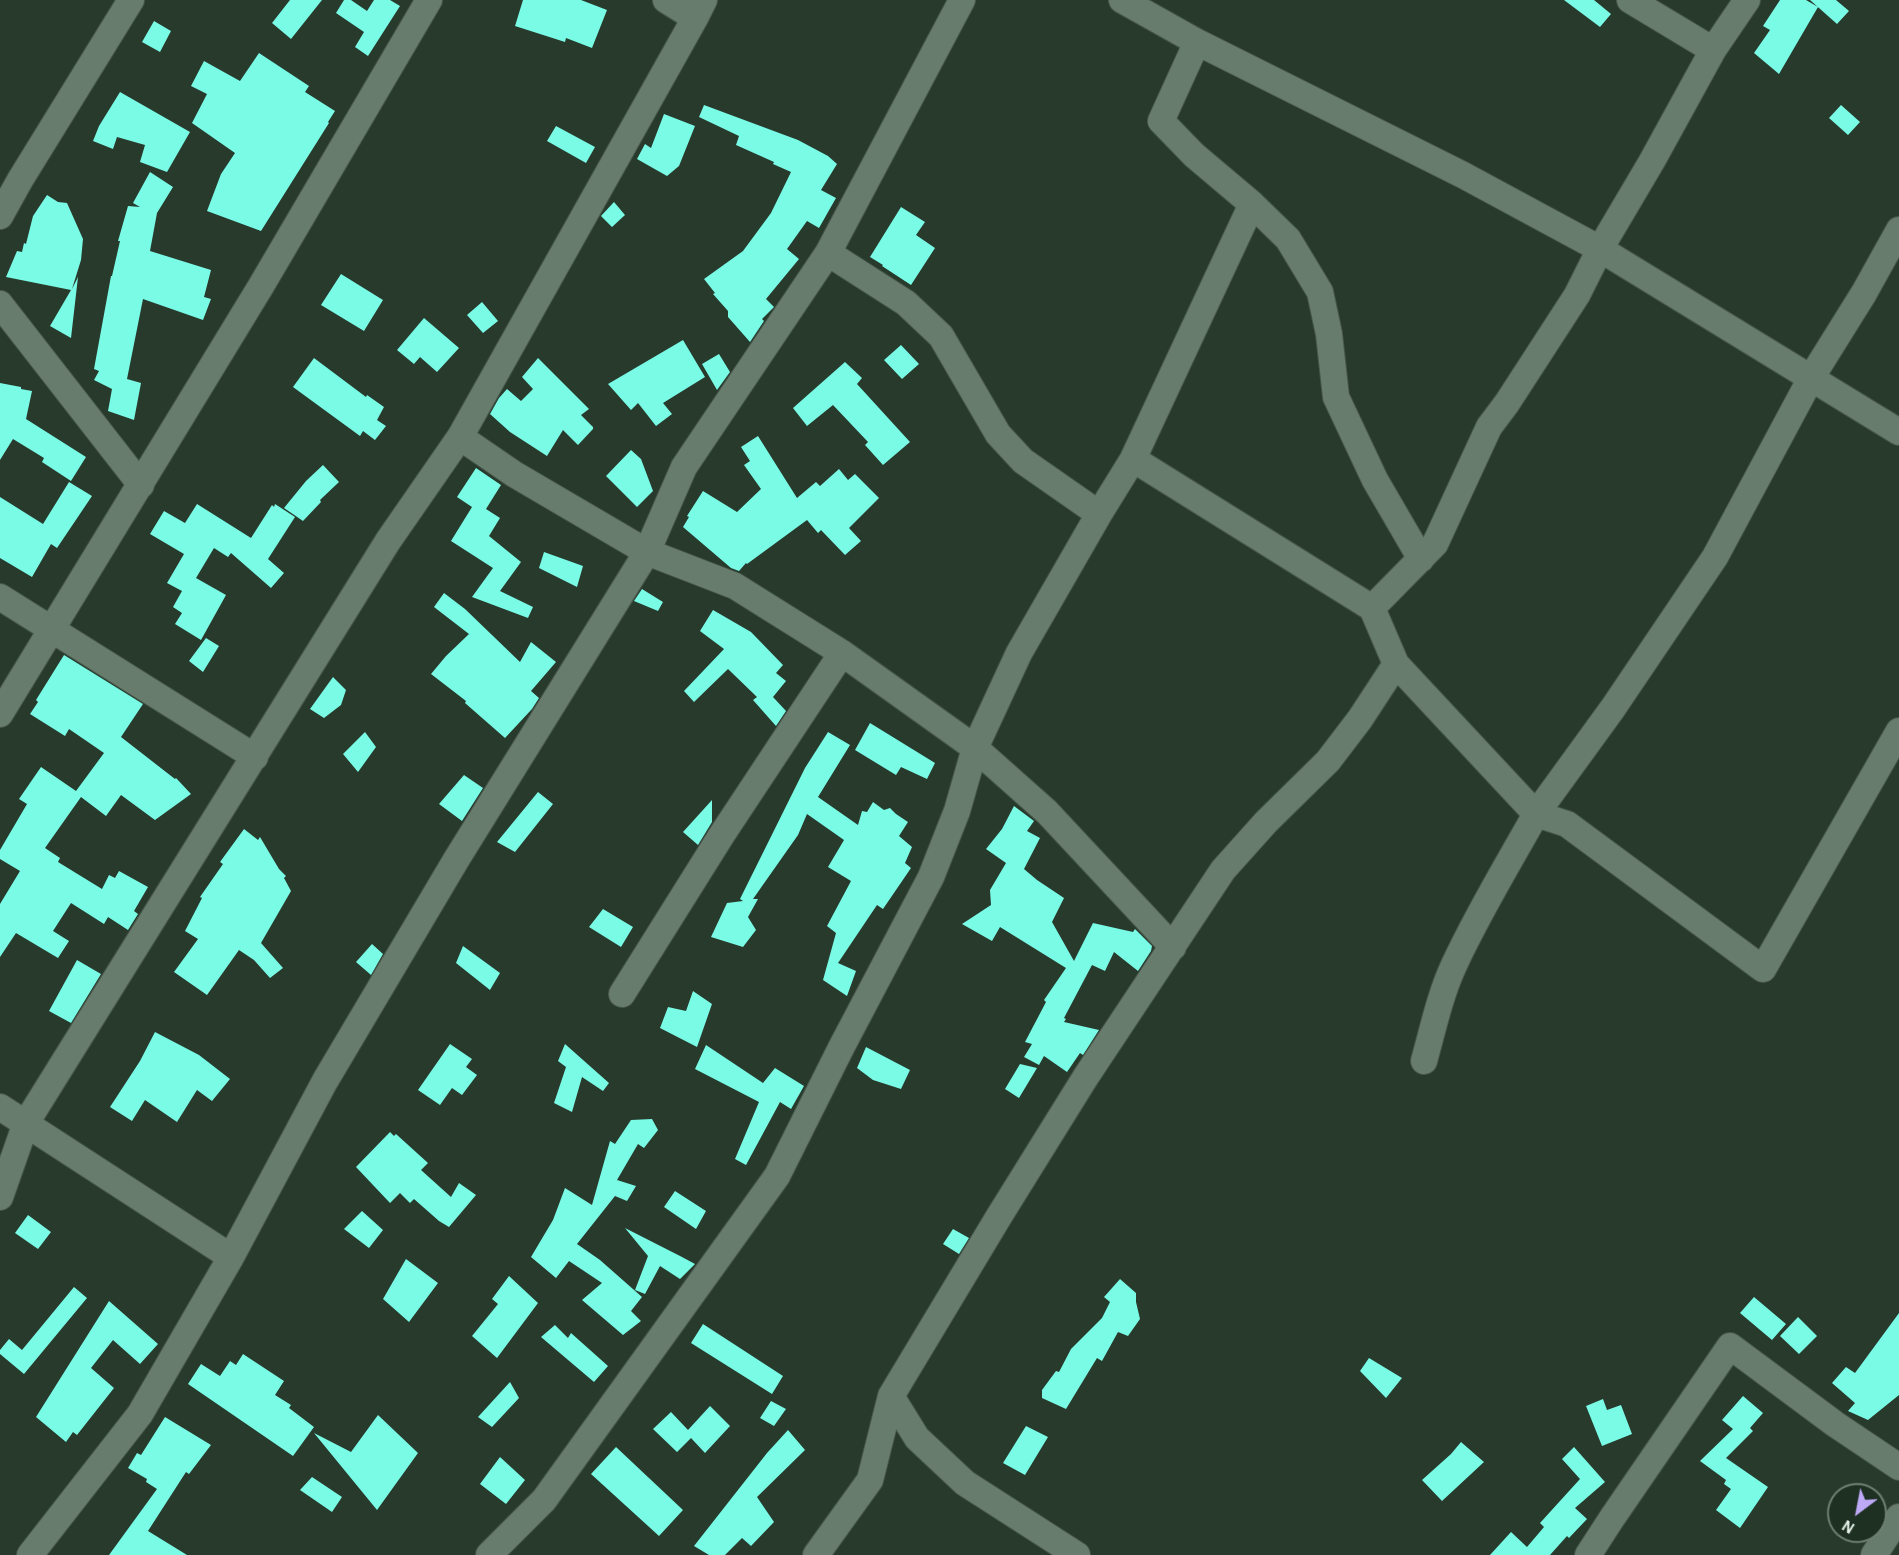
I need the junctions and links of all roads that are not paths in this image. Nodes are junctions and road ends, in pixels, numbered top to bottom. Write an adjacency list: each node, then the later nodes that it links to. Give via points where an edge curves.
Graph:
1 (131, 0): 11 (street)
2 (429, 0): 22 (street)
3 (666, 0): 8 (street)
4 (962, 0): 16 (street)
5 (1122, 0): 9 (street)
6 (1630, 0): 10 (street)
7 (1747, 0): 10 (street)
8 (699, 9): 20 (street)
9 (1197, 42): 12 (street, via 1161,121); 15 (street, via 1463,175)
10 (1713, 50): 15 (street)
11 (10, 174): 13 (street)
12 (1252, 204): 21 (street); 25 (street, via 1288,239 1320,291 1336,397 1375,480)
13 (0, 216)
14 (1899, 230): 18 (street)
15 (1600, 249): 18 (street); 25 (street, via 1577,295 1489,427 1435,544)
16 (828, 253): 23 (street, via 906,303 941,336 998,434 1023,461); 24 (street, via 684,467)
17 (0, 304): 22 (street)
18 (1811, 378): 19 (street); 35 (street, via 1715,557)
19 (1899, 432)
20 (460, 437): 24 (street, via 514,474); 34 (street, via 388,541)
21 (1133, 459): 23 (street); 27 (street)
22 (141, 485): 28 (street)
23 (1099, 514): 33 (street, via 1019,653)
24 (647, 552): 29 (street, via 735,586); 42 (street, via 456,860 332,1071)
25 (1421, 559): 27 (street)
26 (0, 597): 28 (street)
27 (1372, 608): 30 (street)
28 (51, 628): 31 (street); 34 (street)
29 (842, 653): 33 (street); 37 (street)
30 (1396, 664): 35 (street); 36 (street, via 1328,761 1223,870)
31 (0, 714)
32 (1899, 731): 35 (street, via 1763,969 1567,824)
33 (975, 748): 36 (street, via 1047,812); 47 (street, via 957,811 931,878 777,1176 544,1500)
34 (255, 757): 40 (street)
35 (1536, 814): 38 (street, via 1454,966)
36 (1173, 947): 43 (street, via 1084,1078)
37 (622, 993)
38 (1424, 1061)
39 (0, 1107): 40 (street)
40 (26, 1123): 41 (street); 42 (street)
41 (0, 1197)
42 (231, 1257): 46 (street, via 140,1414)
43 (891, 1396): 48 (street, via 870,1480); 49 (street, via 917,1438 965,1483)
44 (1899, 1467): 50 (street, via 1730,1346)
45 (1899, 1518): 51 (street)
46 (30, 1555)
47 (489, 1555)
48 (816, 1555)
49 (1077, 1555)
50 (1588, 1555)
51 (1874, 1555)

